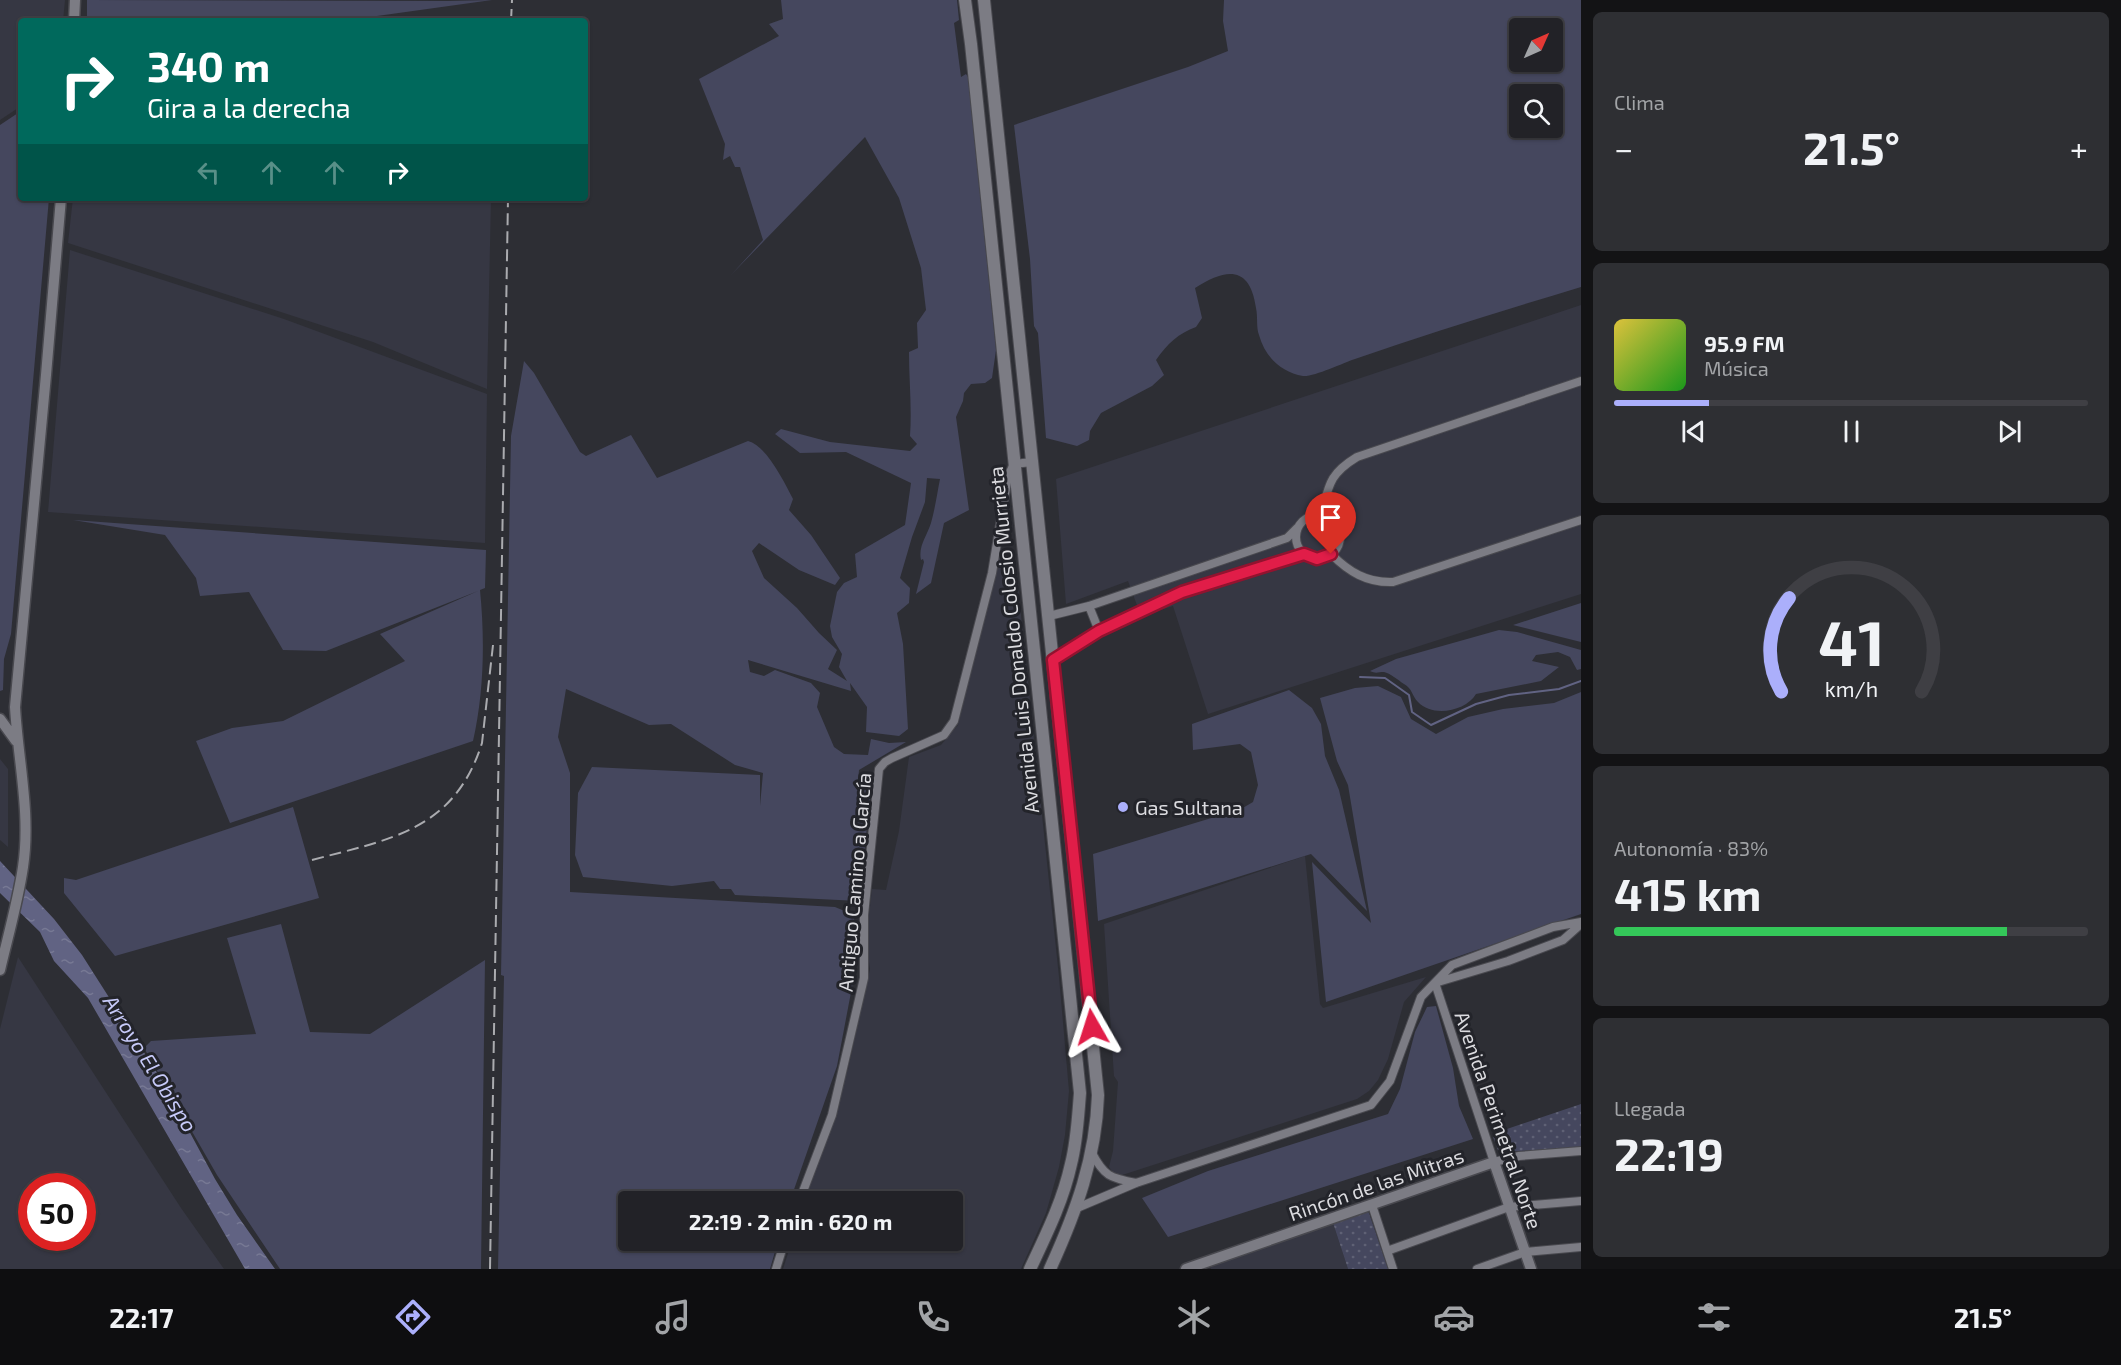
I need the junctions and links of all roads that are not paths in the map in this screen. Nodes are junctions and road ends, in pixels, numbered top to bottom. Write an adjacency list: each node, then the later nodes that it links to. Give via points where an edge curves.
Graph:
1 (75, 0): 4 (street)
2 (965, 0): 8 (main road, Avenida Luis Donaldo Colosio Murrieta)
3 (984, 0): 7 (main road, Avenida Luis Donaldo Colosio Murrieta)
4 (74, 18)
5 (61, 201): 19 (street, via 16,682)
6 (1581, 381): 9 (street, via 1357,457 1330,481)
7 (1032, 462): 8 (street); 15 (main road, Avenida Luis Donaldo Colosio Murrieta)
8 (1014, 464): 24 (main road, Avenida Luis Donaldo Colosio Murrieta); 29 (street, Antiguo Camino a García, via 1008,476 992,573 954,721 944,735 885,762 878,772 864,915 864,978 832,1115)
9 (1321, 515): 11 (street, via 1307,518); 13 (street, via 1338,528 1339,542)
10 (1581, 520): 13 (street, via 1393,582 1366,579)
11 (1297, 528): 12 (street, via 1296,542); 14 (street, via 1287,538)
12 (1304, 554): 13 (street, via 1317,559); 16 (street, via 1182,592)
13 (1331, 554)
14 (1089, 606): 15 (street); 16 (street)
15 (1049, 616): 17 (main road, Avenida Luis Donaldo Colosio Murrieta)
16 (1099, 631): 17 (street)
17 (1053, 660): 23 (main road, Avenida Luis Donaldo Colosio Murrieta)
18 (0, 719): 19 (street)
19 (17, 741): 21 (street, via 24,798 23,866)
20 (1581, 923): 22 (street, via 1563,939); 22 (street, via 1554,927 1452,965)
21 (0, 970)
22 (1435, 983): 27 (street, Avenida Perimetral Norte); 28 (street, via 1421,997 1390,1081 1371,1105)
23 (1090, 1011): 24 (main road); 26 (main road, Avenida Luis Donaldo Colosio Murrieta, via 1098,1095)
24 (1073, 1012): 40 (main road, Avenida Luis Donaldo Colosio Murrieta, via 1080,1093 1074,1148 1055,1215)
25 (1581, 1151): 27 (street, Rincón de las Mitras)
26 (1092, 1153): 28 (street, via 1105,1174); 33 (main road, Avenida Luis Donaldo Colosio Murrieta)
27 (1494, 1162): 31 (street, Rincón de las Mitras); 32 (street, Avenida Perimetral Norte)
28 (1136, 1183): 33 (street)
29 (803, 1191)
30 (1581, 1201): 32 (street)
31 (1372, 1205): 36 (street); 38 (street, Rincón de las Mitras)
32 (1509, 1206): 36 (street); 37 (street, Avenida Perimetral Norte)
33 (1077, 1208): 41 (main road, Avenida Luis Donaldo Colosio Murrieta)
34 (1581, 1247): 37 (street)
35 (782, 1251): 39 (street)
36 (1387, 1251): 43 (street)
37 (1525, 1252): 44 (street); 45 (street, Avenida Perimetral Norte)
38 (1203, 1266): 42 (street, Rincón de las Mitras)
39 (776, 1269)
40 (1030, 1269)
41 (1050, 1269)
42 (1186, 1269)
43 (1393, 1269)
44 (1477, 1269)
45 (1531, 1269)

